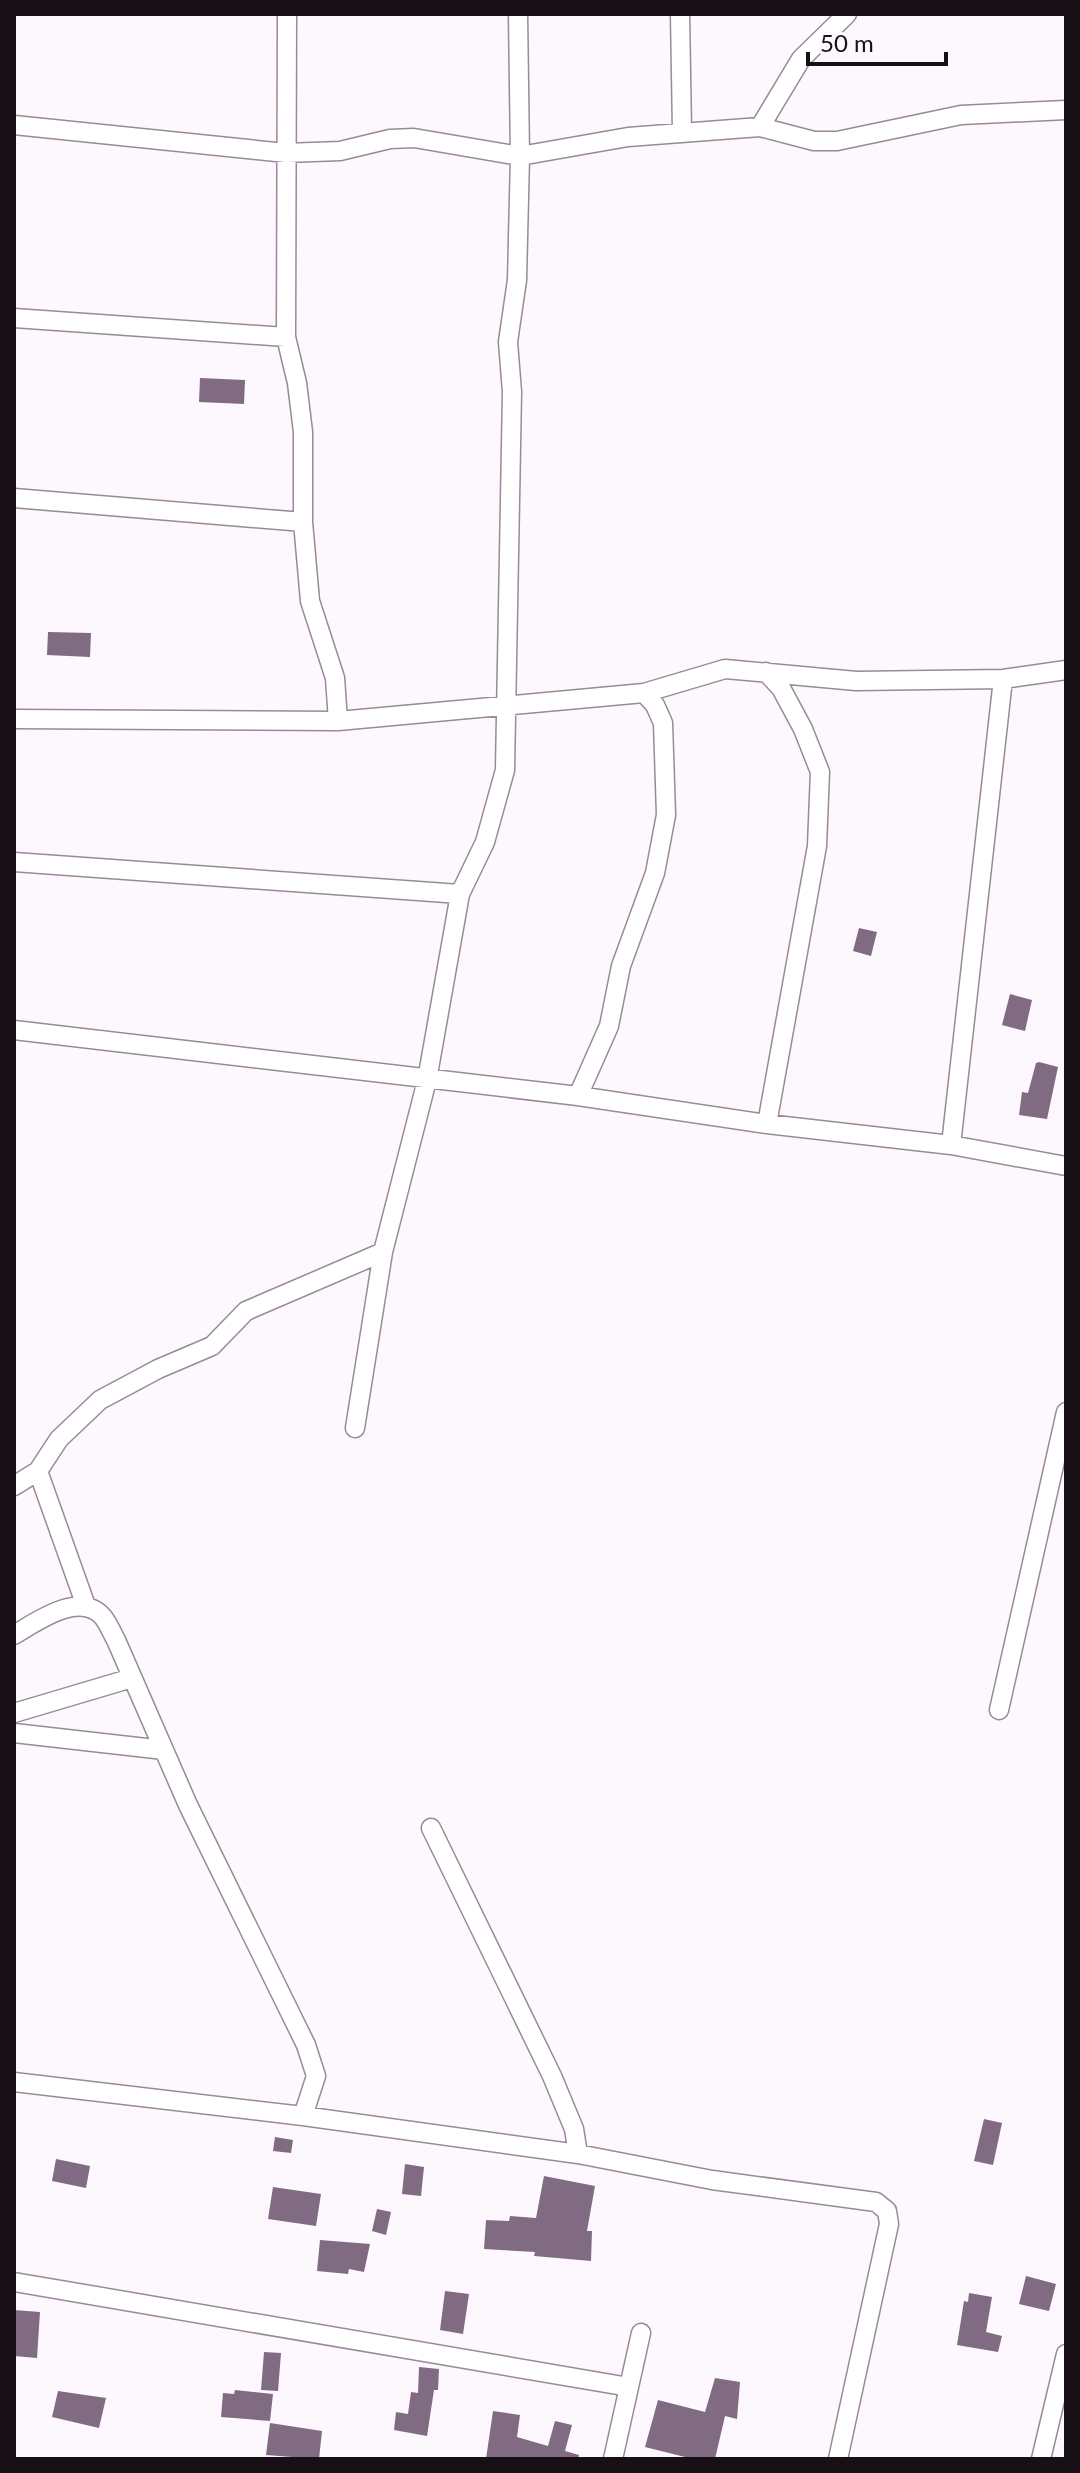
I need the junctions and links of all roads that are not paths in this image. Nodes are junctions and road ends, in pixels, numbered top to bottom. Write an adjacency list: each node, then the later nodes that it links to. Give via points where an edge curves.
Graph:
1 (287, 14): 9 (street)
2 (518, 14): 10 (street)
3 (680, 14): 8 (street)
4 (847, 14): 7 (street, via 801,59)
5 (1066, 110): 7 (street, via 961,115 837,141 814,141)
6 (14, 125): 9 (street)
7 (760, 127): 8 (street)
8 (682, 132): 10 (street)
9 (286, 153): 10 (street, via 340,151 414,138); 12 (street)
10 (520, 156): 19 (street, via 517,280 508,342 512,392)
11 (14, 318): 12 (street)
12 (286, 337): 14 (street, via 303,432)
13 (14, 498): 14 (street)
14 (303, 522): 21 (street, via 310,601 335,678)
15 (1066, 670): 17 (street)
16 (766, 672): 17 (street, via 856,681); 18 (street, via 725,669); 27 (street, via 781,688 820,772 817,846)
17 (1003, 679): 28 (street)
18 (644, 693): 19 (street); 26 (street, via 663,723 666,815 655,873 621,966 609,1026)
19 (507, 708): 21 (street); 23 (street, via 505,770 485,842)
20 (14, 719): 21 (street)
21 (338, 721)
22 (14, 862): 23 (street)
23 (460, 894): 25 (street)
24 (14, 1030): 25 (street)
25 (427, 1080): 26 (street); 30 (street)
26 (578, 1096): 27 (street)
27 (767, 1124): 28 (street)
28 (951, 1145): 29 (street)
29 (1066, 1166)
30 (383, 1252): 32 (street); 33 (street, via 246,1311 212,1346 100,1400 59,1439)
31 (1066, 1412): 38 (street)
32 (355, 1428)
33 (38, 1471): 34 (street); 35 (street)
34 (14, 1486)
35 (86, 1606): 36 (street, via 55,1610); 37 (street, via 102,1616)
36 (14, 1635)
37 (132, 1678): 39 (street); 41 (street)
38 (999, 1710)
39 (14, 1713)
40 (14, 1733): 41 (street)
41 (164, 1750): 44 (street, via 306,2045 316,2076)
42 (431, 1828): 45 (street, via 552,2076 574,2129)
43 (14, 2082): 44 (street)
44 (303, 2116): 45 (street)
45 (578, 2154): 51 (street, via 712,2180 876,2202 887,2211 888,2233)
46 (14, 2282): 49 (street)
47 (641, 2333): 49 (street)
48 (1066, 2354): 52 (street)
49 (629, 2387): 50 (street)
50 (613, 2459)
51 (838, 2459)
52 (1041, 2459)

